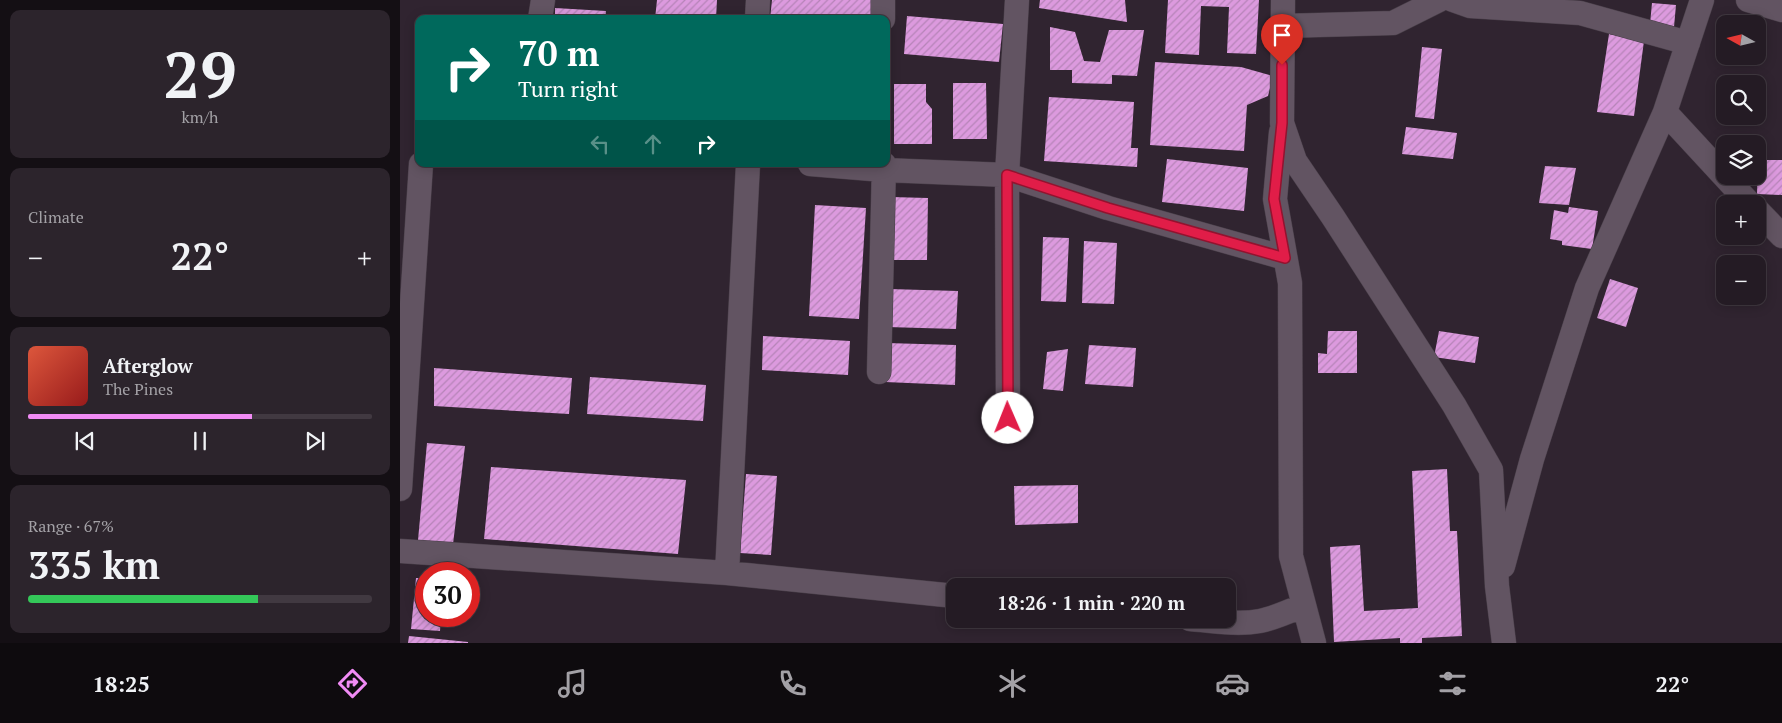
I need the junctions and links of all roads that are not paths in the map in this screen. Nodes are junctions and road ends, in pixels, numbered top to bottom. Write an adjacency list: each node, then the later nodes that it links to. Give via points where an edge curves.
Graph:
1 (543, 0): 12 (street)
2 (758, 0): 13 (street)
3 (883, 0): 14 (street)
4 (1017, 0): 22 (street)
5 (1283, 0): 15 (street)
6 (1439, 0): 15 (street, via 1393,23)
7 (1453, 0): 10 (street, via 1470,6)
8 (1702, 0): 16 (street)
9 (1748, 0): 11 (street)
10 (1580, 6): 16 (street)
11 (1782, 10)
12 (541, 15)
13 (757, 15)
14 (883, 15)
15 (1282, 26): 18 (street)
16 (1688, 43): 17 (street)
17 (1665, 112): 23 (street); 33 (street, via 1587,288 1532,459)
18 (1282, 123): 27 (street, via 1274,199); 33 (street, via 1295,161 1454,405 1491,470)
19 (420, 167): 25 (street)
20 (748, 167): 32 (street)
21 (884, 167): 22 (street); 28 (street)
22 (1007, 175): 27 (street, via 1108,208); 29 (street)
23 (1742, 195)
24 (1766, 219): 26 (street)
25 (408, 234): 30 (street)
26 (1782, 236)
27 (1285, 258): 35 (street, via 1290,283 1291,556)
28 (879, 372)
29 (1008, 418)
30 (400, 489)
31 (400, 550): 32 (street)
32 (727, 573): 34 (street)
33 (1497, 586): 38 (street)
34 (946, 595)
35 (1304, 605): 36 (street, via 1258,621); 37 (street)
36 (1236, 622)
37 (1314, 643)
38 (1504, 643)

